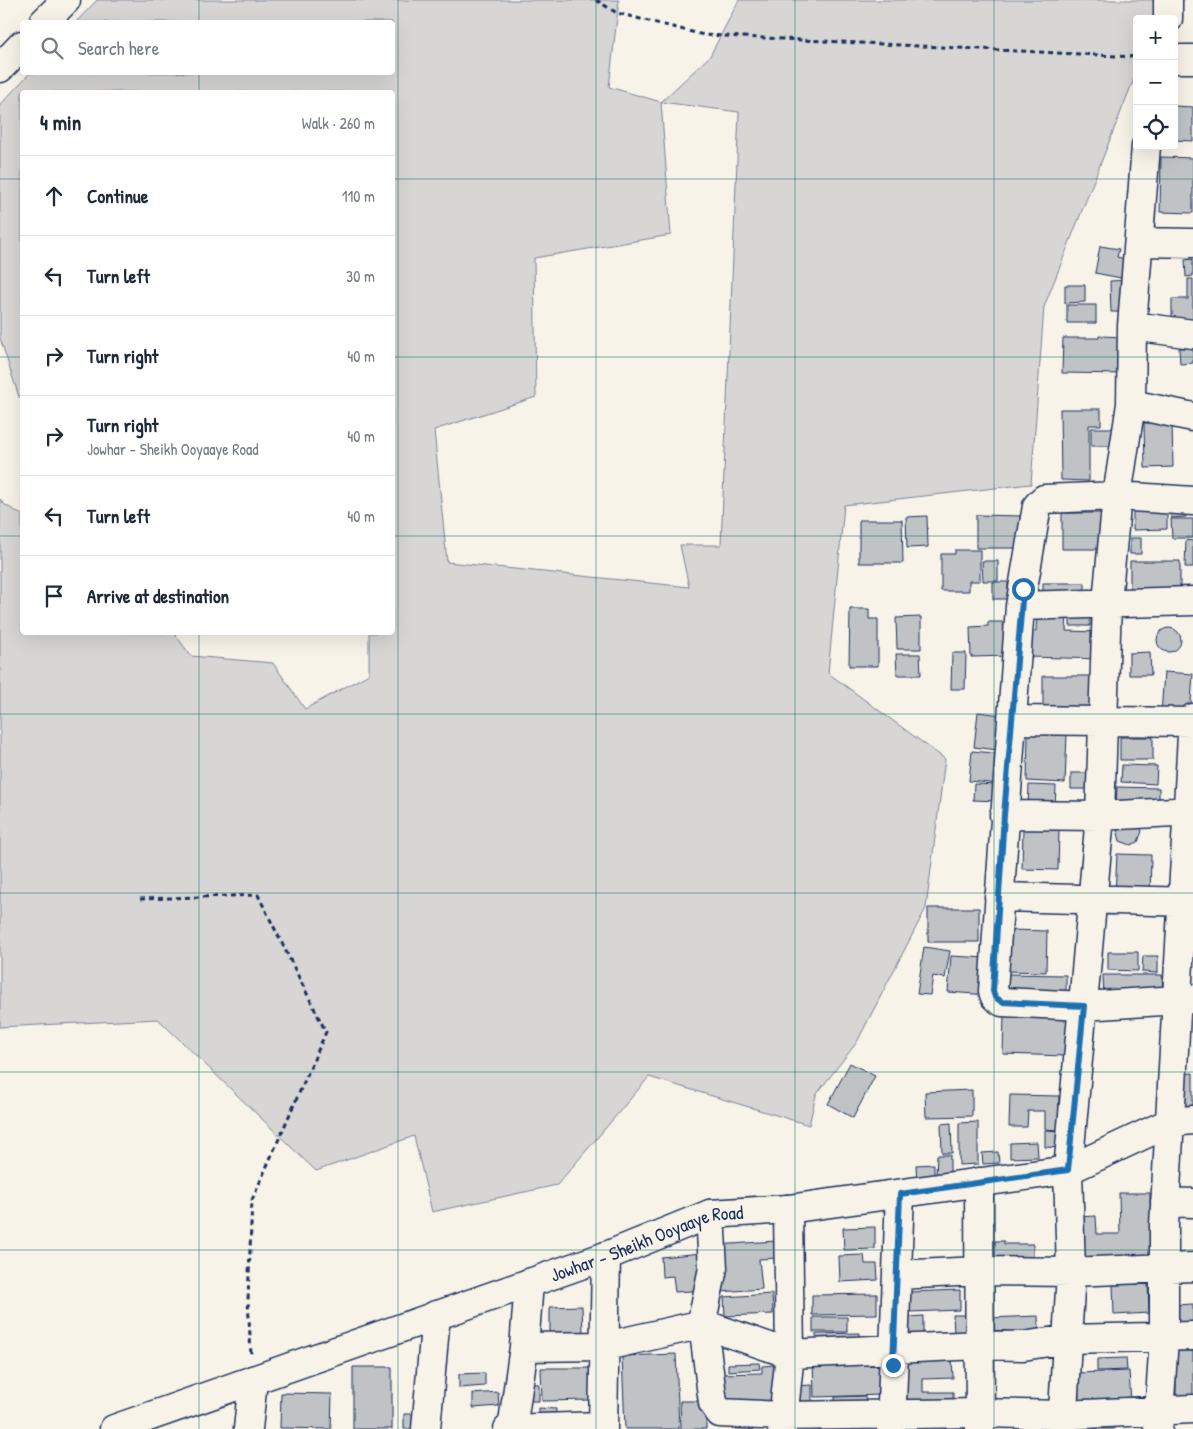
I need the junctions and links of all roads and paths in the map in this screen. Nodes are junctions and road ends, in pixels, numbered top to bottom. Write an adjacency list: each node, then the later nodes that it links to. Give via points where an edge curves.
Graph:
1 (66, 0): 5 (street)
2 (596, 0): 7 (path, via 617,13 704,36)
3 (1168, 0): 4 (street)
4 (1168, 15)
5 (46, 20)
6 (20, 47): 10 (street)
7 (1133, 57)
8 (1178, 59): 9 (street)
9 (1193, 59)
10 (0, 68)
11 (1146, 150): 12 (street)
12 (1140, 242): 13 (street); 14 (street)
13 (1193, 243)
14 (1132, 326): 15 (street); 16 (street)
15 (1193, 334)
16 (1131, 404): 17 (street); 18 (street)
17 (1193, 417)
18 (1117, 496): 19 (street); 21 (street); 22 (street, via 1044,498 1039,502)
19 (1193, 501)
20 (1193, 601): 21 (street)
21 (1107, 602): 22 (street); 24 (street)
22 (1020, 606): 23 (street)
23 (1012, 720): 24 (street); 27 (street)
24 (1104, 720): 25 (street); 28 (street)
25 (1193, 721): 26 (street)
26 (1191, 811): 28 (street); 32 (street)
27 (1004, 815): 28 (street); 29 (street)
28 (1100, 816): 31 (street)
29 (999, 897): 31 (street); 34 (street, via 995,997 1002,1002)
30 (140, 899): 60 (path, via 258,895 326,1032 252,1200 248,1300)
31 (1091, 900): 32 (street); 34 (street)
32 (1188, 902): 33 (street)
33 (1185, 999): 34 (street); 35 (street)
34 (1084, 1006): 36 (street)
35 (1182, 1121): 36 (street, Jowhar - Sheikh Ooyaaye Road); 39 (street)
36 (1068, 1170): 37 (street, Jowhar - Sheikh Ooyaaye Road); 47 (street)
37 (979, 1182): 38 (street, Jowhar - Sheikh Ooyaaye Road); 46 (street)
38 (900, 1194): 41 (street, Jowhar - Sheikh Ooyaaye Road); 48 (street)
39 (1165, 1202): 40 (street); 45 (street)
40 (1193, 1203)
41 (788, 1208): 42 (street, Jowhar - Sheikh Ooyaaye Road); 59 (street)
42 (710, 1214): 43 (street, Jowhar - Sheikh Ooyaaye Road); 51 (street, via 713,1268)
43 (606, 1256): 49 (street, Jowhar - Sheikh Ooyaaye Road); 56 (street)
44 (1193, 1267): 45 (street)
45 (1165, 1268): 47 (street); 53 (street)
46 (978, 1271): 47 (street); 48 (street); 55 (street)
47 (1071, 1272): 54 (street)
48 (897, 1275): 58 (street)
49 (529, 1283): 50 (street, Jowhar - Sheikh Ooyaaye Road); 57 (street)
50 (436, 1315): 60 (street, Jowhar - Sheikh Ooyaaye Road); 71 (street)
51 (703, 1324): 56 (street); 59 (street); 63 (street)
52 (1193, 1336): 53 (street)
53 (1164, 1338): 54 (street); 62 (street)
54 (1068, 1339): 55 (street, via 1023,1346); 67 (street)
55 (979, 1345): 58 (street); 65 (street)
56 (606, 1346): 57 (street); 68 (street)
57 (524, 1347): 73 (street)
58 (893, 1348): 59 (street); 64 (street)
59 (790, 1354): 66 (street)
60 (252, 1380): 69 (street, Jowhar - Sheikh Ooyaaye Road); 70 (street)
61 (1193, 1409): 62 (street)
62 (1159, 1419): 67 (street)
63 (715, 1421): 66 (street)
64 (891, 1421): 65 (street); 66 (street)
65 (980, 1421): 67 (street)
66 (782, 1422)
67 (1063, 1422)
68 (604, 1428): 73 (street)
69 (114, 1429)
70 (248, 1429)
71 (426, 1429)
72 (508, 1429): 73 (street)
73 (512, 1429)

